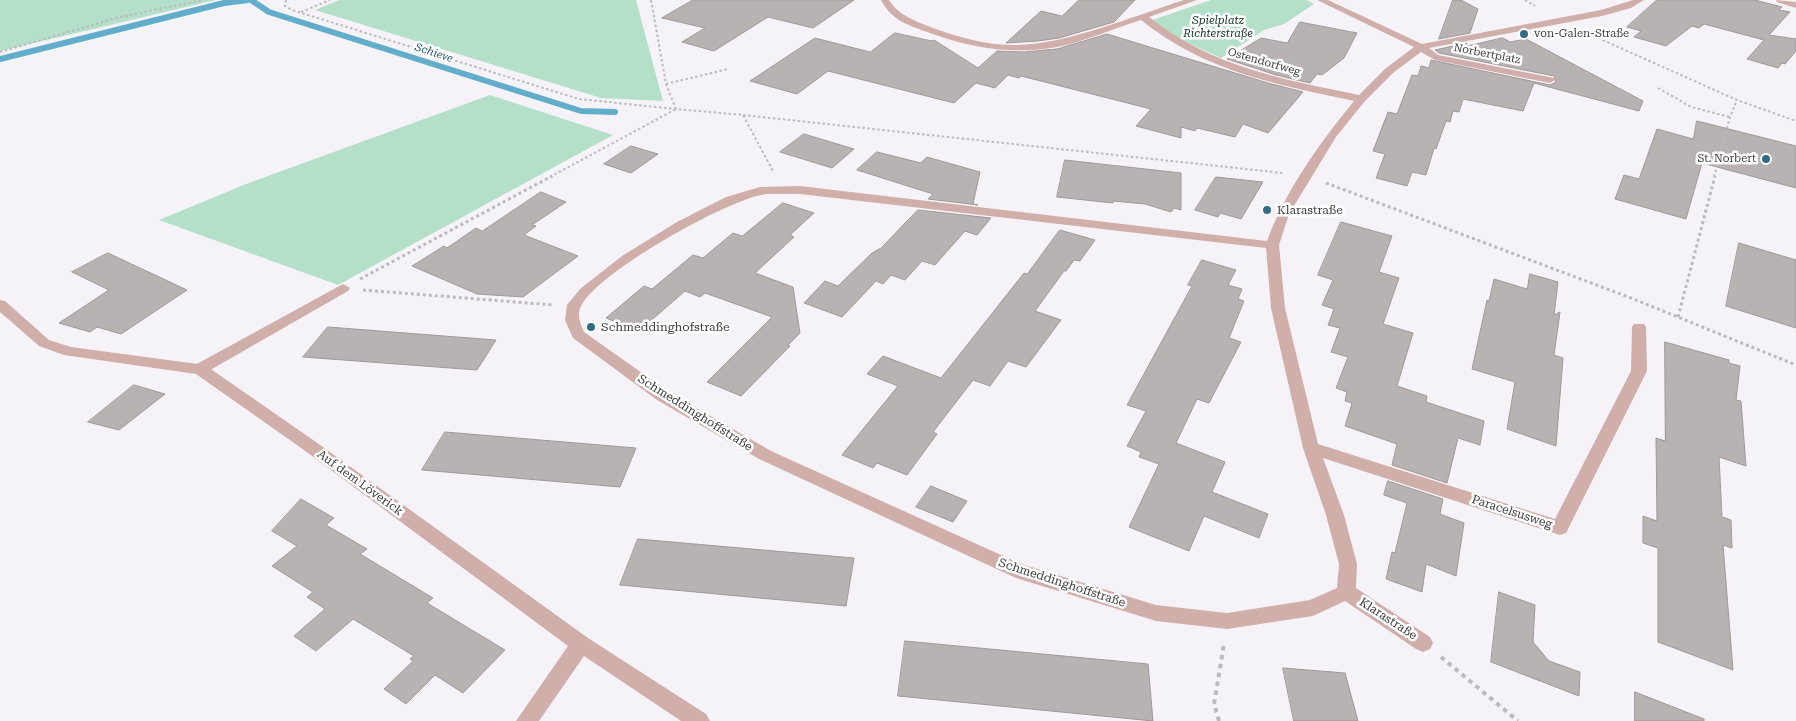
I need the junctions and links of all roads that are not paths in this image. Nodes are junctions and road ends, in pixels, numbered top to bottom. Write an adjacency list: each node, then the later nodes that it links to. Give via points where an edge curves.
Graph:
1 (884, 0): 7 (street, via 891,11 908,22 960,41 1018,48 1057,44)
2 (1193, 0): 7 (street)
3 (1321, 0): 8 (street)
4 (1640, 0): 8 (street, Klarastraße, via 1602,13)
5 (1780, 0): 6 (street)
6 (1796, 5)
7 (1142, 16): 10 (street, Ostendorfweg, via 1173,40 1233,68)
8 (1421, 47): 9 (street, Norbertplatz, via 1435,57); 10 (street, Klarastraße, via 1389,71)
9 (1550, 80)
10 (1361, 99): 11 (street, Klarastraße, via 1331,136 1306,176 1283,214)
11 (1272, 245): 16 (street, Klarastraße, via 1278,308); 17 (street, Schmeddinghoffstraße, via 783,189 745,194 698,215 644,247 581,295 573,307 572,320 578,334 663,396 765,456 1016,570 1156,613 1227,621 1313,608)
12 (343, 288): 15 (street)
13 (0, 304): 15 (street, Auf dem Löverick, via 44,343 69,352)
14 (1640, 327): 16 (street, Paracelsusweg, via 1639,371 1560,528)
15 (200, 369): 19 (street, Auf dem Löverick)
16 (1312, 448): 17 (street, Klarastraße, via 1348,564)
17 (1346, 592): 18 (street, Klarastraße)
18 (1424, 643)
19 (581, 644): 20 (street); 21 (street, Auf dem Löverick)
20 (527, 721)
21 (699, 721)

